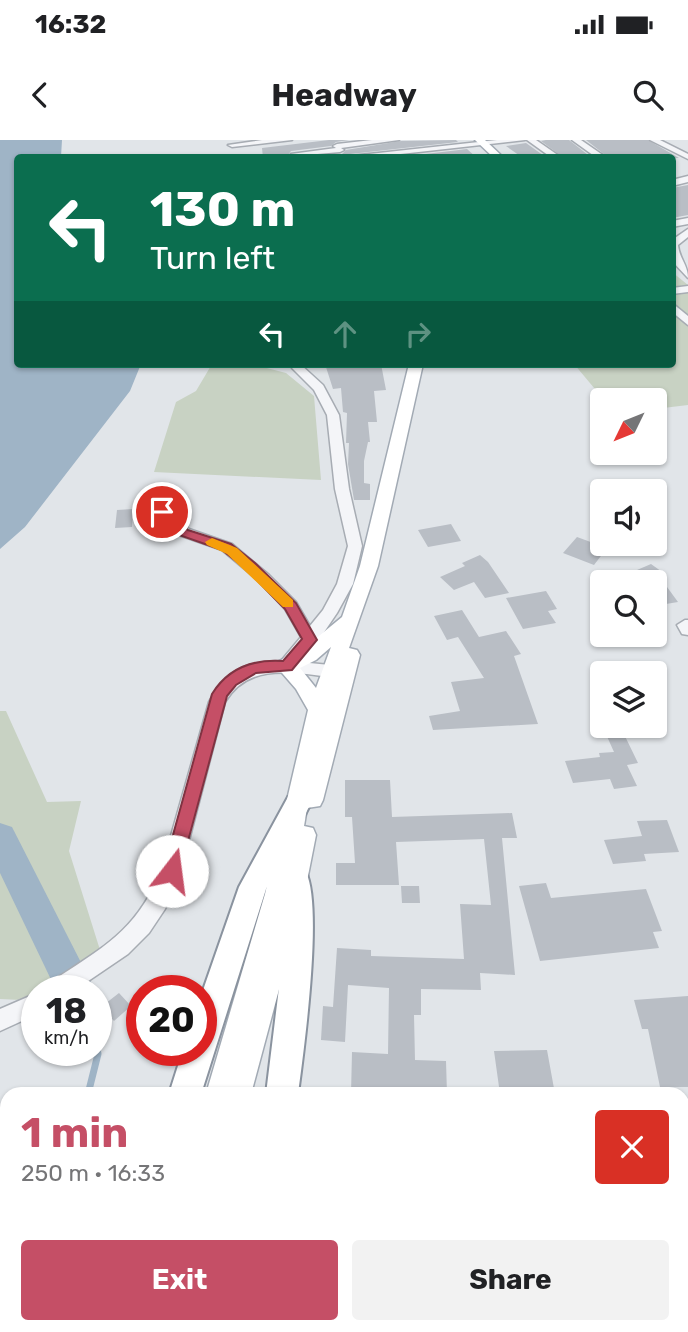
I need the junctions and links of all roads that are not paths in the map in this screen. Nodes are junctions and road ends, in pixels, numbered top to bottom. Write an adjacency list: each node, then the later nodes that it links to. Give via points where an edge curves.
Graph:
1 (286, 140): 9 (street)
2 (395, 140): 11 (street)
3 (522, 140): 8 (street)
4 (531, 140): 18 (street)
5 (576, 140): 19 (street)
6 (654, 140): 20 (street)
7 (465, 142): 8 (street); 10 (street); 16 (main road)
8 (482, 142): 17 (main road)
9 (233, 146)
10 (422, 149): 14 (street); 15 (street)
11 (340, 150): 12 (street); 13 (street)
12 (311, 154)
13 (364, 154)
14 (389, 154)
15 (427, 154)
16 (478, 154)
17 (496, 154)
18 (552, 154)
19 (597, 154)
20 (688, 158)
21 (676, 260): 22 (street)
22 (688, 277)
23 (298, 368): 28 (street, via 320,388 333,415 355,546 338,598)
24 (415, 368): 27 (main road, via 369,566)
25 (422, 368): 33 (main road, via 378,569 333,714)
26 (146, 496): 28 (street, via 184,532 227,547 250,566 291,606)
27 (349, 620): 29 (main road, via 309,655); 30 (main road)
28 (310, 640): 29 (street)
29 (286, 666): 30 (street); 31 (main road, via 304,684); 34 (street, via 251,669 220,694 172,871 158,903 142,926)
30 (330, 671): 31 (main road)
31 (318, 710): 32 (main road)
32 (297, 805): 35 (highway, via 253,887); 40 (main road, via 277,894)
33 (296, 881): 41 (main road); 42 (highway, via 298,932)
34 (82, 975)
35 (217, 994)
36 (21, 1011): 37 (street)
37 (0, 1020)
38 (194, 1066): 39 (highway)
39 (187, 1087)
40 (222, 1087)
41 (239, 1087)
42 (283, 1087)

